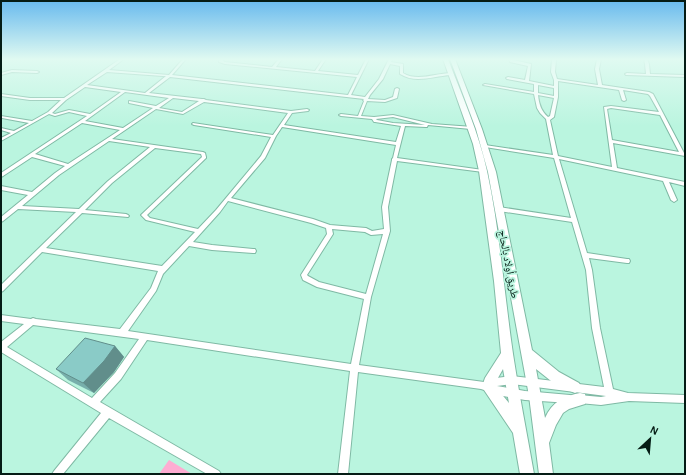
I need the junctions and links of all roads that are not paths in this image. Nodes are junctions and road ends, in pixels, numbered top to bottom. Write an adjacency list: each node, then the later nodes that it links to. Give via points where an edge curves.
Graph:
1 (91, 81): 14 (street)
2 (162, 81): 20 (street)
3 (216, 81): 24 (street)
4 (356, 81): 24 (street)
5 (379, 81): 27 (street)
6 (454, 81): 48 (main road, طريق أولاد بالحاج)
7 (461, 81): 58 (main road, طريق أولاد بالحاج)
8 (527, 81): 12 (street)
9 (556, 81): 16 (street)
10 (565, 81): 15 (street)
11 (599, 81): 15 (street)
12 (536, 84): 16 (street); 21 (street)
13 (485, 85): 21 (street)
14 (84, 86): 19 (street); 26 (street)
15 (600, 86): 18 (street)
16 (555, 87): 25 (street)
17 (396, 89): 27 (street, via 395,98 390,101)
18 (621, 89): 29 (street); 35 (street, via 652,95)
19 (124, 91): 20 (street); 36 (street)
20 (147, 93): 23 (street)
21 (535, 94): 25 (street); 41 (street, via 540,112)
22 (1, 95): 26 (street, via 30,99)
23 (172, 96): 28 (street); 31 (street)
24 (349, 96): 27 (street)
25 (556, 97): 41 (street, via 552,117)
26 (65, 99): 34 (street)
27 (366, 99): 39 (street)
28 (204, 100): 31 (street, via 183,113); 33 (street)
29 (624, 100)
30 (130, 102): 31 (street)
31 (156, 107): 50 (street)
32 (307, 110): 33 (street)
33 (290, 112): 47 (street)
34 (49, 113): 36 (street, via 55,115 69,111); 42 (street)
35 (662, 114): 55 (street, via 605,108); 60 (street)
36 (91, 115): 43 (street)
37 (341, 115): 39 (street)
38 (2, 117): 42 (street)
39 (359, 117): 40 (street)
40 (374, 118): 45 (street, via 375,121); 46 (street, via 398,116)
41 (548, 119): 61 (street)
42 (32, 122): 51 (street)
43 (81, 122): 50 (street); 59 (street)
44 (194, 124): 52 (street)
45 (402, 125): 46 (street); 56 (street)
46 (432, 125): 48 (street)
47 (281, 126): 52 (street); 56 (street)
48 (471, 128): 65 (main road, طريق أولاد بالحاج)
49 (1, 129): 51 (street)
50 (122, 129): 54 (street)
51 (14, 132): 53 (street)
52 (274, 136): 71 (street, via 265,155)
53 (1, 140)
54 (109, 140): 57 (street); 63 (street)
55 (610, 141): 60 (street); 64 (street)
56 (398, 144): 62 (street)
57 (154, 146): 75 (street, via 110,182); 80 (street, via 201,152 204,156 146,212 144,217)
58 (485, 146): 61 (street); 74 (main road, طريق أولاد بالحاج)
59 (32, 155): 63 (street); 66 (street)
60 (684, 155)
61 (556, 156): 64 (street); 78 (street)
62 (394, 160): 65 (street); 81 (street, via 385,207)
63 (69, 166): 70 (street)
64 (615, 170): 67 (street)
65 (483, 171): 96 (main road, طريق أولاد بالحاج)
66 (1, 175)
67 (666, 181): 68 (street); 72 (street)
68 (685, 184)
69 (1, 188): 70 (street)
70 (33, 194): 73 (street)
71 (227, 198): 79 (street); 80 (street)
72 (674, 200)
73 (17, 207): 75 (street); 77 (street)
74 (499, 209): 78 (street); 95 (main road, طريق أولاد بالحاج)
75 (81, 211): 76 (street); 83 (street)
76 (126, 216)
77 (1, 220)
78 (575, 222): 85 (street)
79 (329, 227): 81 (street); 89 (street, via 330,234 304,278 317,284)
80 (200, 231): 82 (street)
81 (387, 232): 89 (street)
82 (188, 243): 84 (street, via 204,248 228,247); 87 (street)
83 (42, 250): 87 (street); 88 (street)
84 (253, 251)
85 (585, 255): 86 (street); 101 (street)
86 (628, 261)
87 (164, 269): 92 (street, via 154,289)
88 (1, 289)
89 (368, 297): 97 (street)
90 (1, 318): 91 (street)
91 (33, 321): 92 (street); 94 (street)
92 (122, 333): 93 (street)
93 (144, 338): 97 (street); 107 (street)
94 (1, 348): 107 (street)
95 (526, 352): 99 (main road, طريق أولاد بالحاج); 103 (main road, via 553,377)
96 (507, 355): 98 (main road, طريق أولاد بالحاج); 100 (main road)
97 (354, 368): 100 (street); 113 (street)
98 (512, 380): 99 (street); 100 (street); 102 (main road, طريق أولاد بالحاج)
99 (532, 384): 103 (street); 104 (main road, طريق أولاد بالحاج)
100 (486, 385): 102 (street); 109 (main road)
101 (609, 392): 103 (street); 105 (street)
102 (514, 393): 104 (street); 109 (main road, طريق أولاد بالحاج)
103 (577, 393): 104 (street); 105 (street, via 601,401); 110 (main road, via 559,406)
104 (535, 396): 110 (main road, طريق أولاد بالحاج)
105 (629, 397): 106 (street)
106 (685, 399)
107 (94, 403): 108 (street)
108 (108, 412): 111 (street); 112 (street)
109 (521, 435): 114 (main road, طريق أولاد بالحاج)
110 (542, 442): 115 (main road, طريق أولاد بالحاج)
111 (57, 474)
112 (216, 474)
113 (343, 474)
114 (527, 474)
115 (546, 474)

